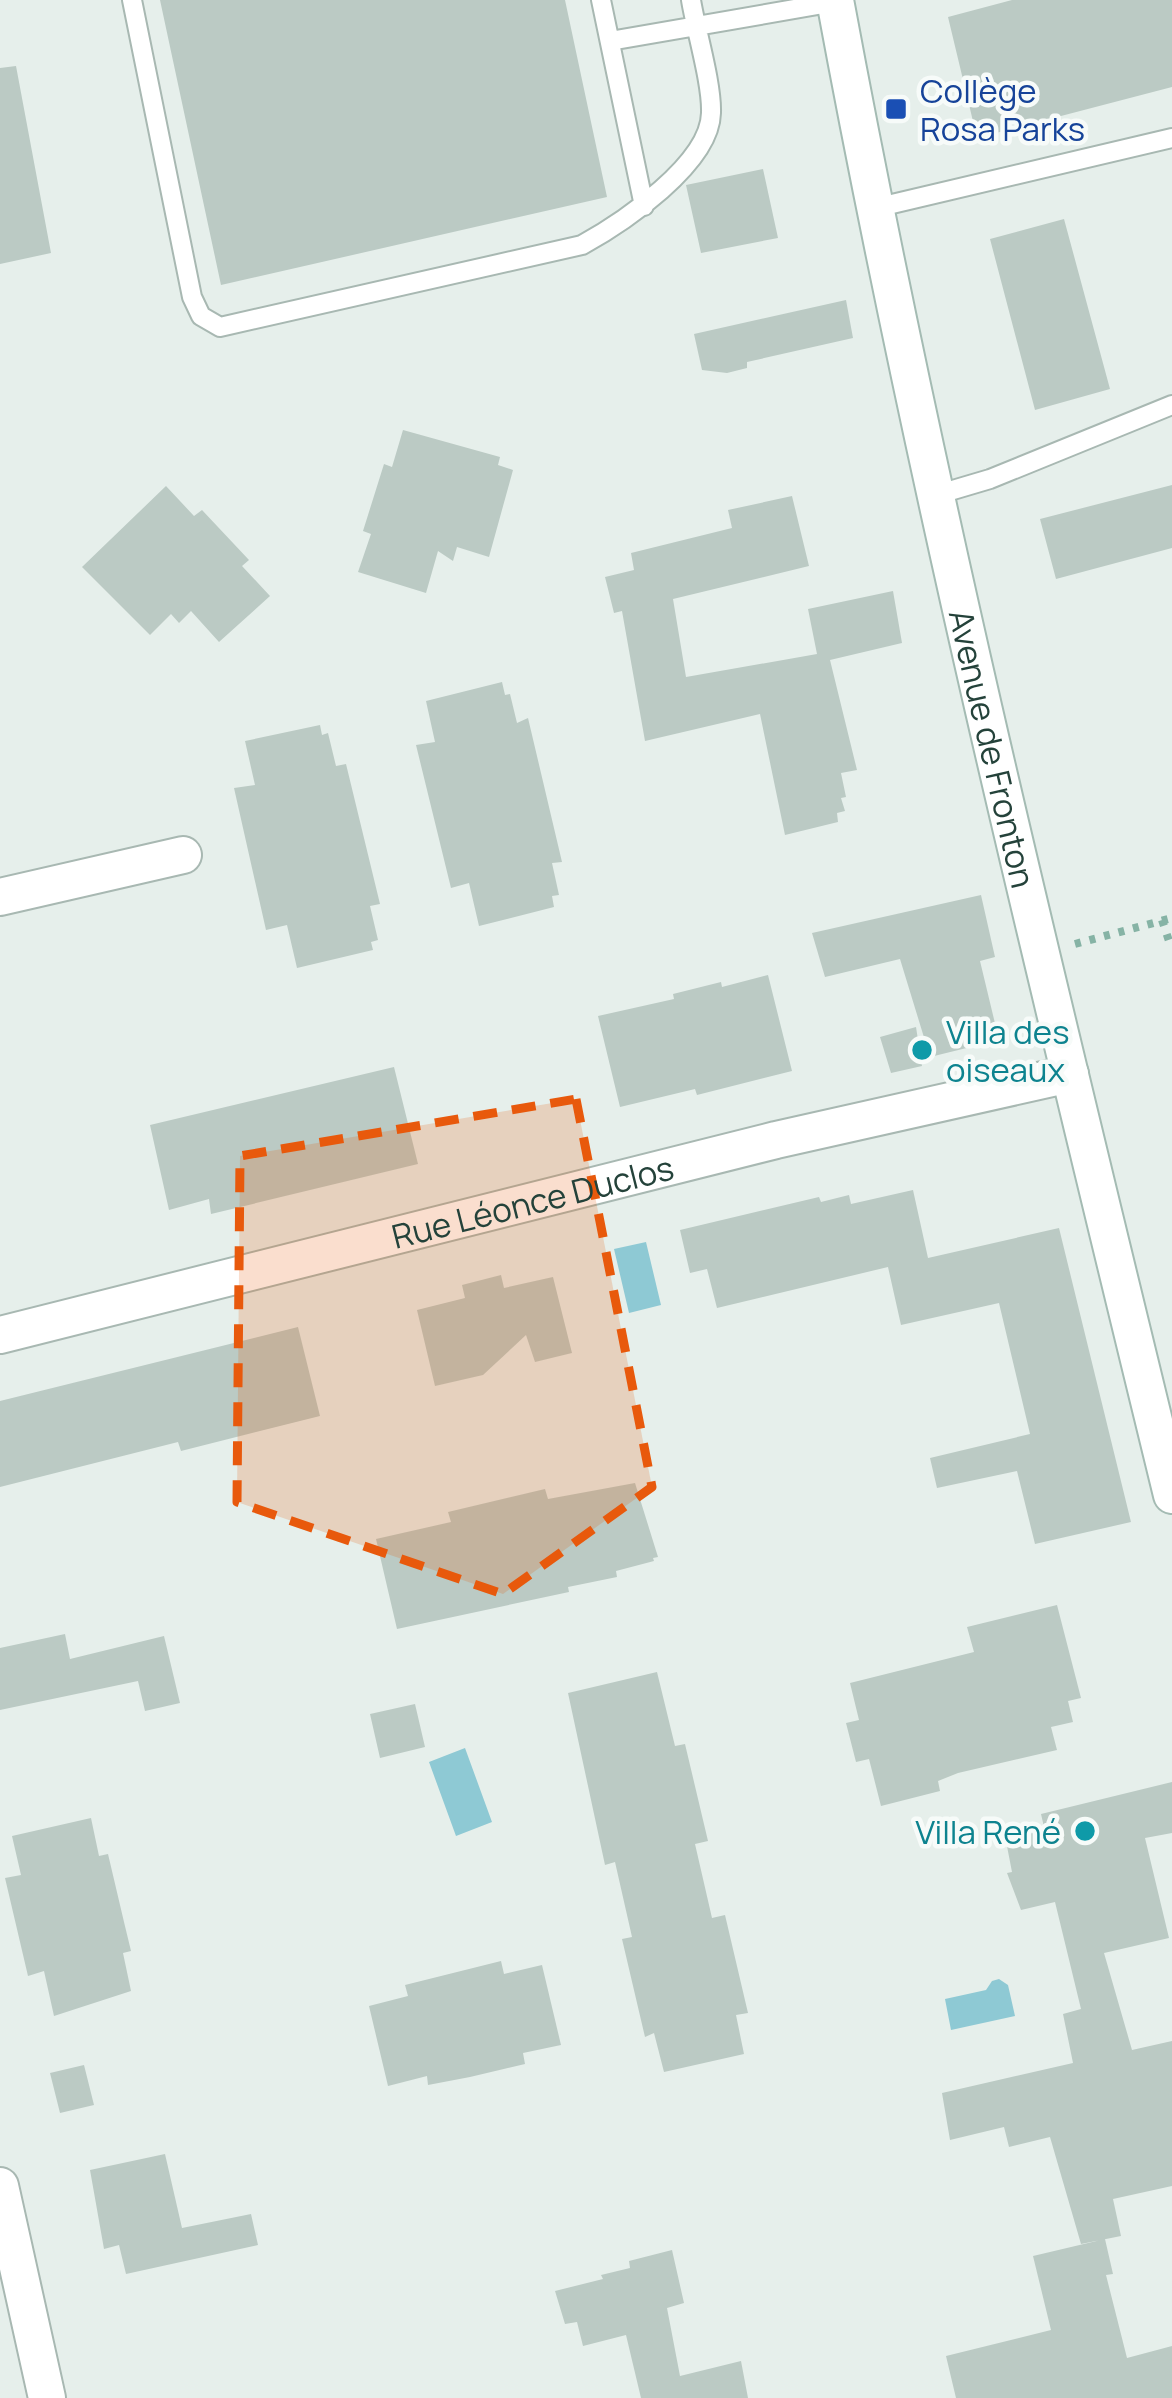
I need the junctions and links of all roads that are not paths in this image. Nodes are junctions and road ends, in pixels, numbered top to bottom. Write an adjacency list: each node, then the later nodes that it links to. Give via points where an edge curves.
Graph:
1 (133, 0): 8 (lane, via 192,297 201,316 220,327 581,245)
2 (601, 0): 6 (lane)
3 (691, 0): 5 (lane)
4 (835, 1): 5 (lane); 9 (street, Avenue de Fronton)
5 (695, 28): 6 (lane); 8 (lane, via 711,113 706,134)
6 (610, 41): 8 (lane)
7 (1172, 138): 9 (lane)
8 (644, 206)
9 (875, 208): 11 (street, Avenue de Fronton)
10 (1172, 405): 11 (lane)
11 (936, 494): 14 (street, Avenue de Fronton)
12 (183, 855): 13 (street)
13 (0, 897)
14 (1070, 1074): 15 (street, Rue Léonce Duclos); 16 (street, Avenue de Fronton)
15 (0, 1335)
16 (1172, 1495)
17 (0, 2186): 18 (street)
18 (47, 2398)

